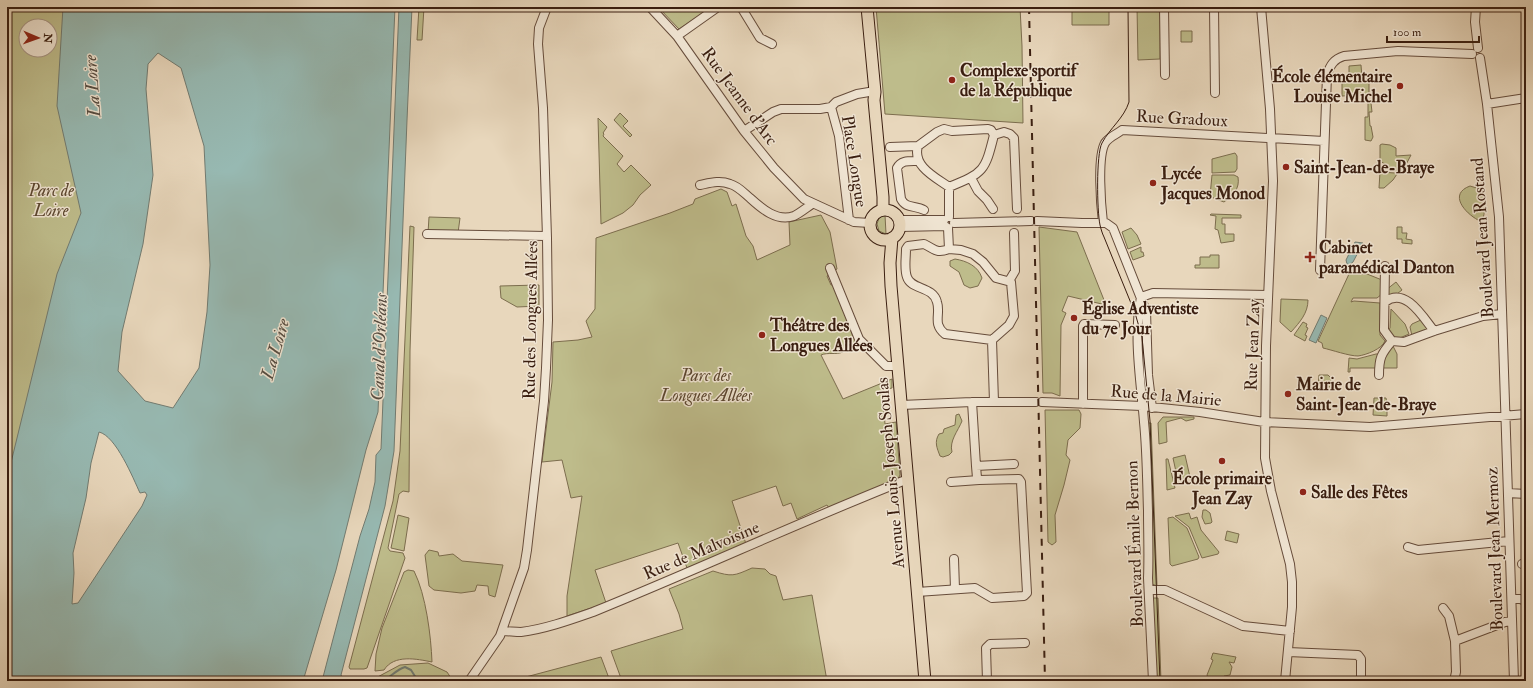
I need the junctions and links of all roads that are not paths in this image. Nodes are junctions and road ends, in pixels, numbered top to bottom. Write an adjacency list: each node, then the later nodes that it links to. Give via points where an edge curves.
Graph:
1 (547, 7): 43 (street, Rue des Longues Allées, via 539,28 538,44 543,108)
2 (650, 7): 12 (street, Rue Jeanne d'Arc)
3 (718, 7): 12 (street)
4 (741, 7): 13 (street, via 760,38)
5 (867, 7): 16 (main road)
6 (1164, 7): 15 (street)
7 (1214, 7): 17 (street)
8 (1261, 7): 23 (street, Rue Jean Zay)
9 (1471, 7): 11 (street)
10 (1476, 7): 11 (street)
11 (1475, 22): 14 (street)
12 (678, 36): 21 (street, Rue Jeanne d'Arc)
13 (772, 44)
14 (1475, 51): 19 (street, Boulevard Jean Rostand, via 1475,58 1480,58); 24 (street, via 1398,51 1344,56 1337,59 1327,74)
15 (1165, 75)
16 (875, 91): 20 (street, via 836,102); 34 (main road, via 878,99)
17 (1215, 93)
18 (1526, 98): 19 (street)
19 (1487, 104): 53 (street, Boulevard Jean Rostand, via 1499,218)
20 (831, 107): 21 (street, via 782,109); 36 (street, Place Longue, via 839,136)
21 (744, 131): 31 (street, Rue Jeanne d'Arc, via 774,168)
22 (994, 134): 25 (street, via 988,129 944,129); 28 (street, via 984,166); 33 (street, via 1004,132 1014,138)
23 (1272, 138): 24 (street, Rue Gradoux); 40 (street, Rue Gradoux, via 1122,130 1112,135 1101,155); 50 (street, Rue Jean Zay, via 1273,181)
24 (1324, 141): 48 (street)
25 (918, 146): 26 (street); 27 (street)
26 (890, 147)
27 (918, 160): 30 (street, via 920,165); 35 (street, via 904,161 897,168 903,203)
28 (971, 178): 30 (street); 32 (street)
29 (700, 185): 31 (street, via 720,182 731,184 772,215 794,216)
30 (949, 187): 38 (street)
31 (809, 202): 36 (street)
32 (993, 209)
33 (1017, 209)
34 (887, 210): 37 (main road, via 875,213); 39 (main road, via 896,214)
35 (924, 210)
36 (849, 220): 37 (street)
37 (870, 223): 44 (main road, via 874,235)
38 (948, 223): 39 (street); 40 (street, via 1034,221); 45 (street)
39 (900, 224): 44 (main road, via 897,234)
40 (1106, 224): 51 (street, via 1113,228)
41 (1014, 233): 49 (street, via 1015,271)
42 (427, 234): 43 (street)
43 (546, 236): 86 (street, Rue des Longues Allées, via 548,320 544,401 524,568)
44 (888, 239): 58 (main road, Avenue Louis-Joseph Soulas)
45 (949, 249): 49 (street, via 973,254 996,278); 56 (street, via 938,252 924,244 908,246 906,276 912,284 935,296 938,304 938,326 945,334)
46 (1385, 266): 52 (street)
47 (830, 268): 58 (street, via 859,339 886,366)
48 (1320, 270)
49 (1009, 281): 56 (street, via 1012,285 1014,316 1009,325)
50 (1268, 295): 51 (street, via 1153,293); 68 (street, Rue Jean Zay)
51 (1141, 297): 64 (street, Boulevard Émile Bernon, via 1138,351); 65 (street, via 1146,311)
52 (1385, 302): 55 (street, via 1389,298 1404,298); 57 (street, via 1384,330)
53 (1502, 314): 55 (street, via 1483,316); 67 (street, Boulevard Jean Rostand)
54 (1115, 325): 62 (street, via 1083,326)
55 (1434, 331): 57 (street, via 1404,342)
56 (992, 340): 61 (street)
57 (1392, 341): 59 (street, via 1379,360)
58 (898, 366): 63 (main road, Avenue Louis-Joseph Soulas)
59 (1379, 375)
60 (972, 402): 61 (street, Rue de la Mairie); 63 (street, Rue de la Mairie); 70 (street)
61 (994, 402): 62 (street, Rue de la Mairie)
62 (1083, 404): 64 (street, Rue de la Mairie)
63 (901, 405): 71 (main road, Avenue Louis-Joseph Soulas)
64 (1142, 406): 65 (street, Rue de la Mairie); 80 (street, Boulevard Émile Bernon)
65 (1152, 408): 68 (street, Rue de la Mairie)
66 (1526, 414): 67 (street, Rue de la Mairie)
67 (1506, 416): 68 (street, Rue de la Mairie, via 1370,427); 74 (street, Boulevard Jean Mermoz)
68 (1264, 422): 87 (street, Rue Jean Zay, via 1266,471 1290,564)
69 (1014, 464): 70 (street)
70 (976, 466): 72 (street)
71 (908, 479): 81 (main road, Avenue Louis-Joseph Soulas); 86 (street, Rue de Malvoisine, via 593,612 536,629 520,632)
72 (979, 480): 73 (street); 79 (street, via 1019,479 1021,482 1027,593 1024,596 992,598 976,588)
73 (951, 482)
74 (1508, 493): 75 (street); 76 (street, Boulevard Jean Mermoz)
75 (1526, 494)
76 (1509, 541): 77 (street, via 1418,550); 82 (street, Boulevard Jean Mermoz)
77 (1408, 546)
78 (954, 559): 79 (street)
79 (955, 589): 81 (street)
80 (1150, 590): 87 (street, via 1165,590 1243,626); 94 (street, Boulevard Émile Bernon)
81 (917, 592): 92 (main road, Avenue Louis-Joseph Soulas)
82 (1512, 599): 83 (street); 85 (street, Boulevard Jean Mermoz)
83 (1526, 601)
84 (1443, 608): 88 (street, via 1449,616)
85 (1512, 621): 88 (street); 98 (street, Boulevard Jean Mermoz)
86 (502, 631): 91 (street, Rue des Longues Allées)
87 (1290, 631): 90 (street, Rue Jean Zay)
88 (1455, 642): 97 (street)
89 (1025, 643): 93 (street, via 990,644 986,648)
90 (1288, 652): 95 (street, Rue Jean Zay); 96 (street, via 1358,655 1361,659)
91 (469, 681)
92 (925, 681)
93 (987, 681)
94 (1153, 681)
95 (1285, 681)
96 (1361, 681)
97 (1454, 681)
98 (1514, 681)

